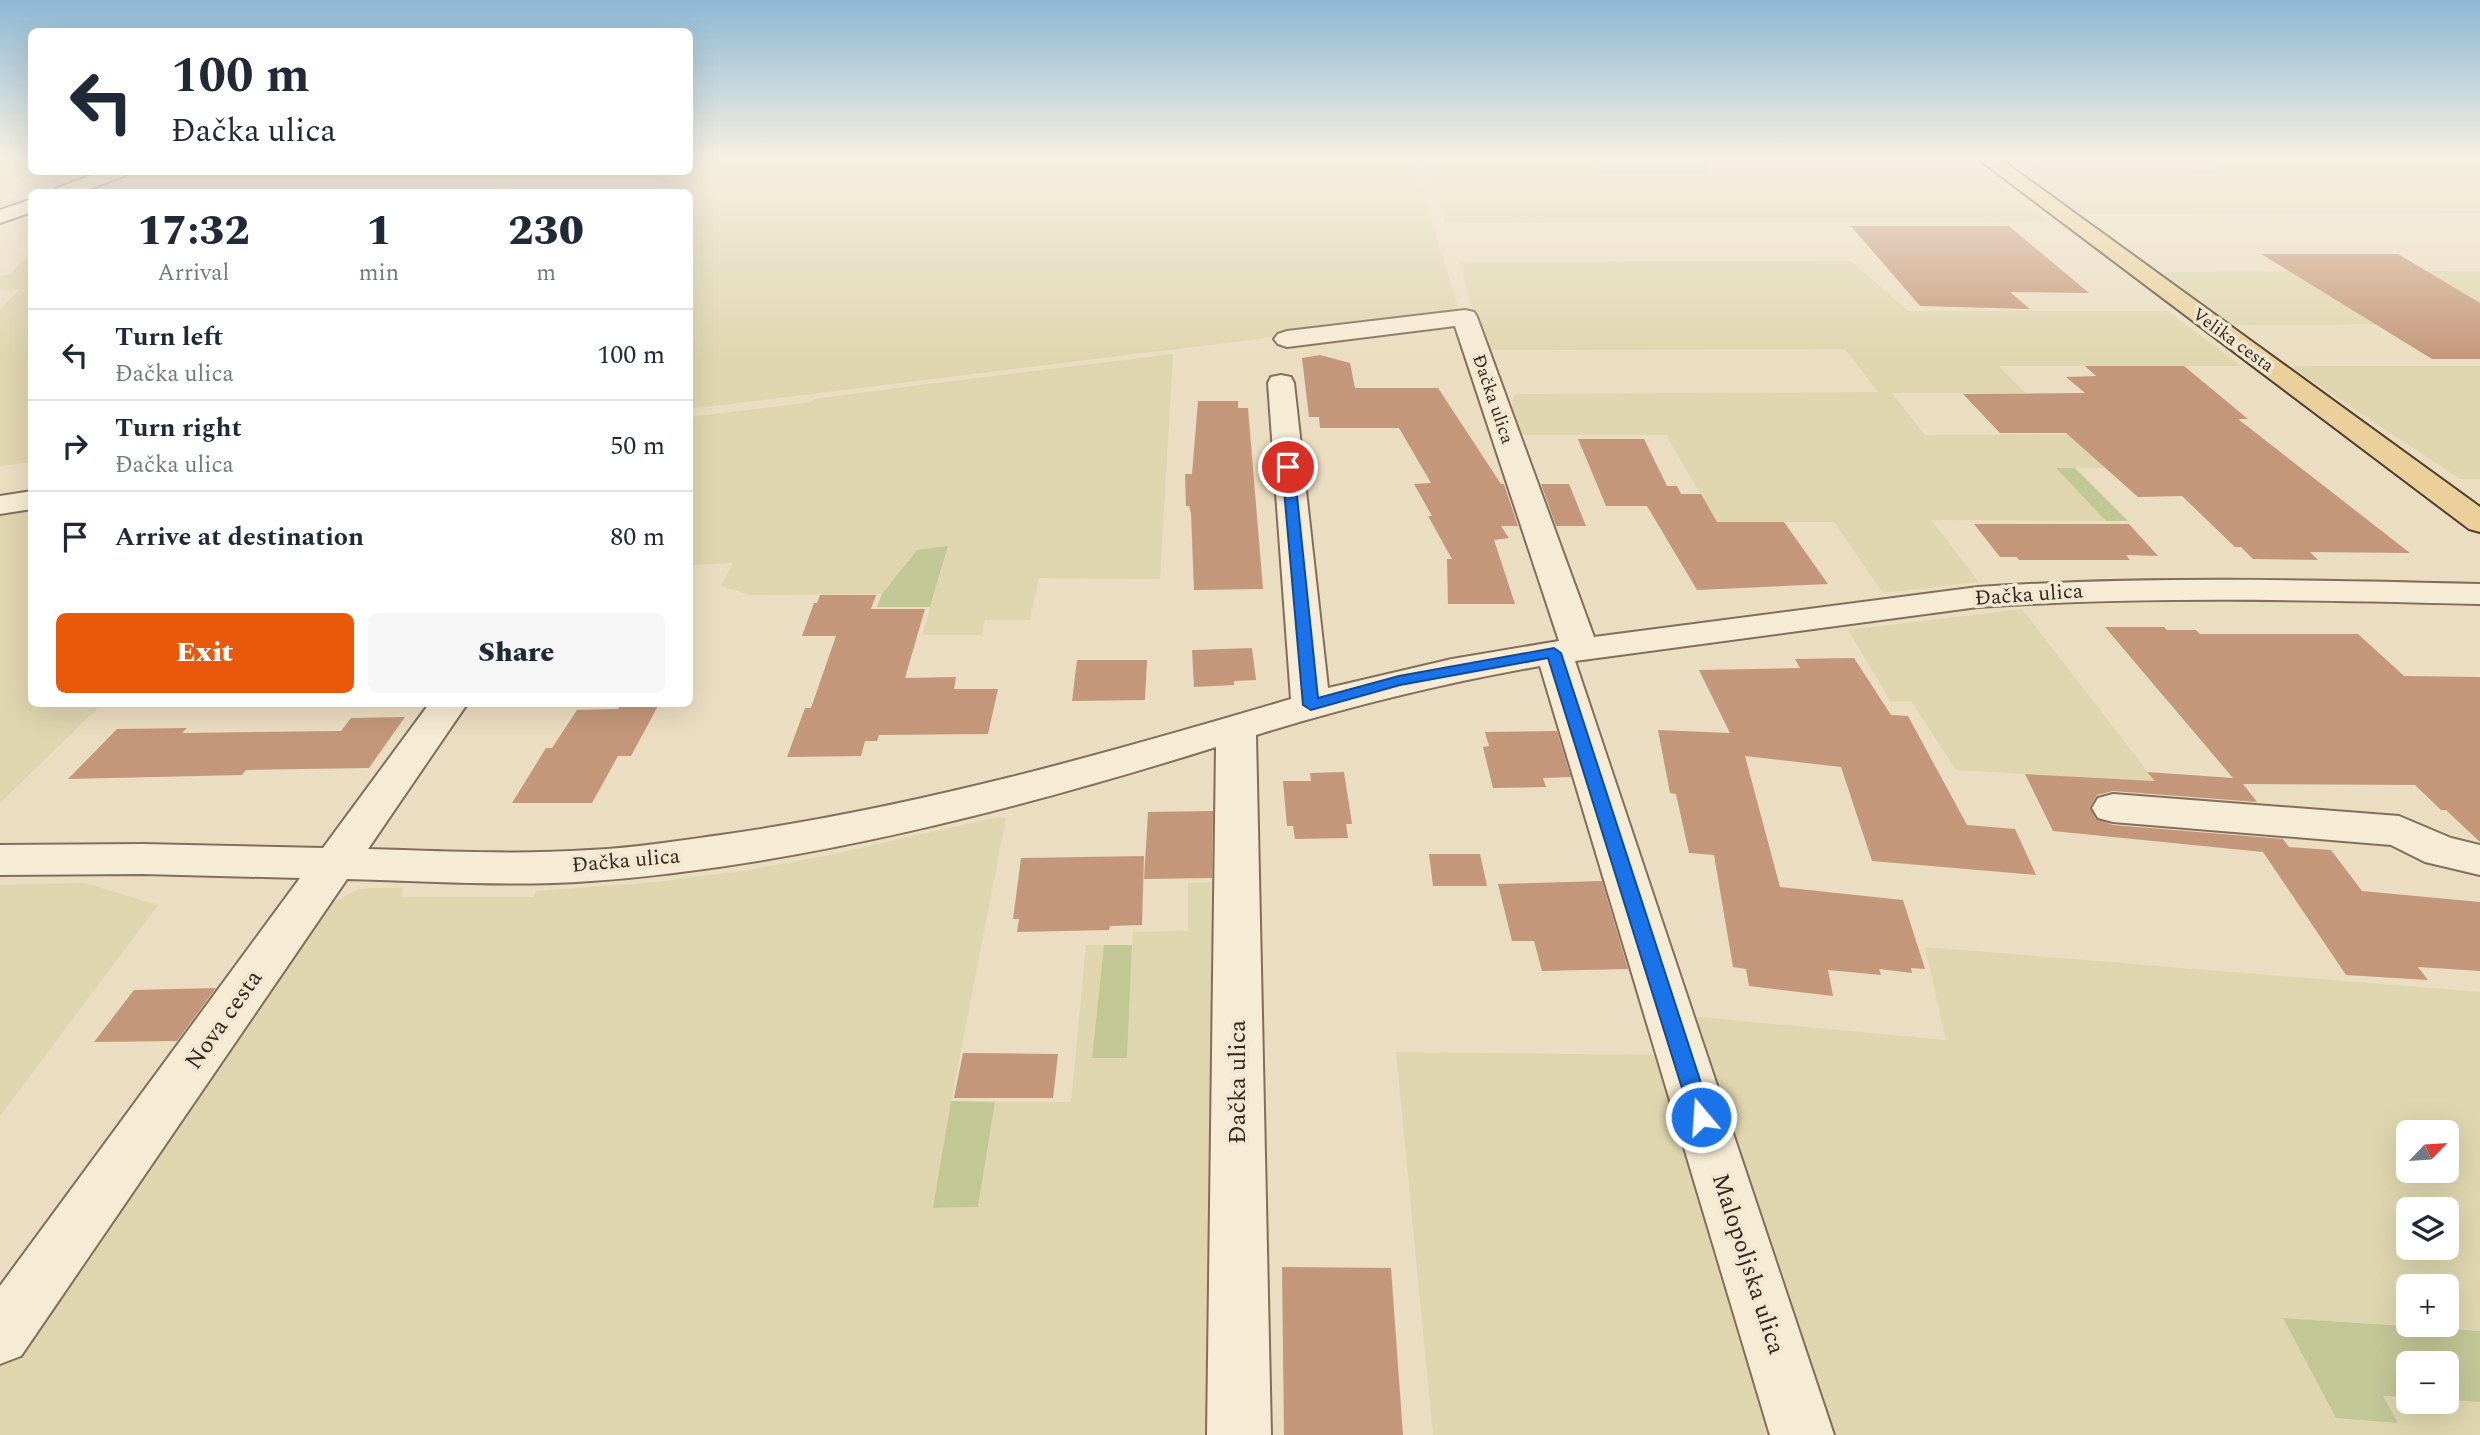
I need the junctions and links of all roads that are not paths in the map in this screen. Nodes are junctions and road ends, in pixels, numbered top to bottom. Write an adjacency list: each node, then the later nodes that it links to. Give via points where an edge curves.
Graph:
1 (2078, 225): 6 (main road, Velika cesta)
2 (1287, 339): 8 (street, Đačka ulica, via 1465,317)
3 (1280, 383): 9 (street)
4 (28, 501): 5 (street)
5 (0, 505)
6 (2480, 522)
7 (2480, 594): 8 (street, Đačka ulica, via 2204,589 2042,592)
8 (1567, 651): 9 (street, Đačka ulica, via 1399,681); 18 (street, Malopoljska ulica)
9 (1311, 705): 11 (street, Đačka ulica)
10 (445, 707): 15 (street, Nova cesta)
11 (1236, 729): 15 (street, Đačka ulica, via 965,803 719,851 590,866); 17 (street, Đačka ulica)
12 (2113, 808): 14 (street, via 2399,831 2440,851)
13 (0, 860): 15 (street, Đačka ulica)
14 (2480, 860)
15 (334, 864): 16 (street, Nova cesta)
16 (0, 1335)
17 (1239, 1435)
18 (1802, 1435)

